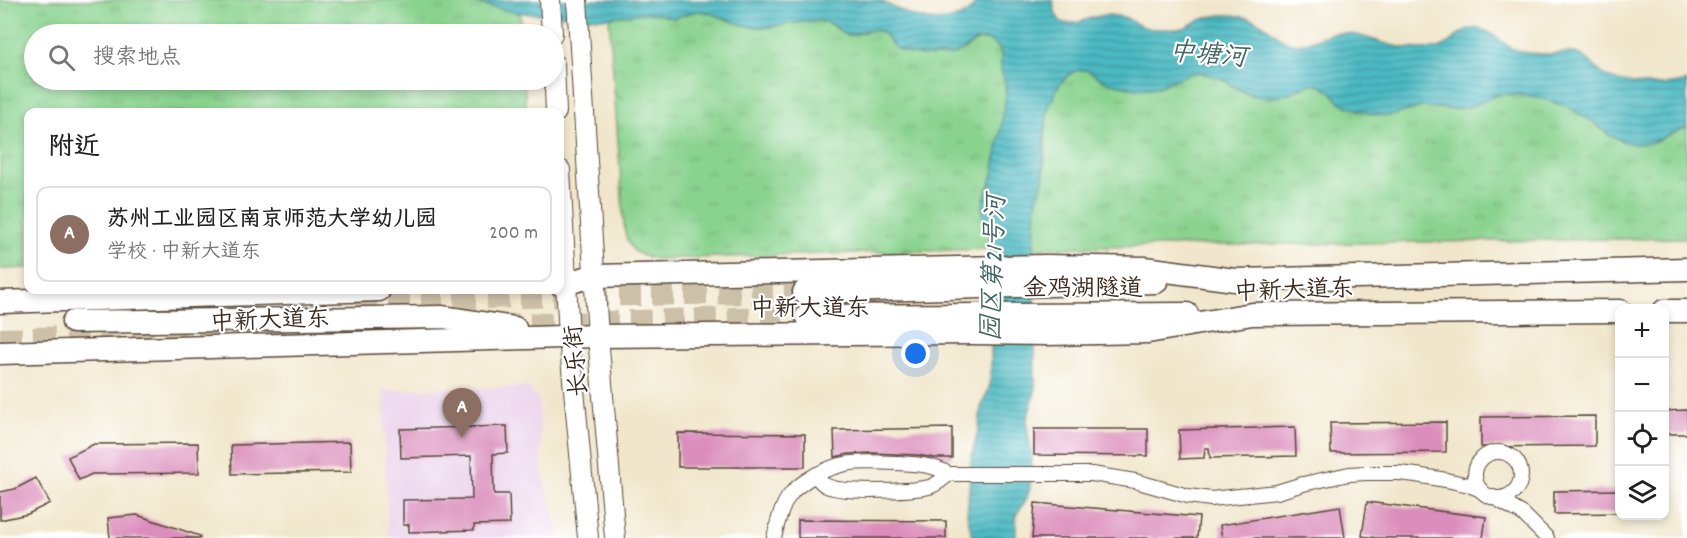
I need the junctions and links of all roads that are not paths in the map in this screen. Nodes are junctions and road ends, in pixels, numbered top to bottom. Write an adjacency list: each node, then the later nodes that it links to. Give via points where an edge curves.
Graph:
1 (550, 0): 3 (main road)
2 (577, 0): 7 (main road, 长乐街)
3 (551, 24)
4 (555, 90): 5 (main road)
5 (556, 108)
6 (1687, 269): 8 (main road, 中新大道东)
7 (594, 276): 8 (main road, 中新大道东, via 1047,266 1144,268); 9 (main road, 中新大道东); 20 (main road, 长乐街)
8 (1235, 280): 10 (main road, 金鸡湖隧道)
9 (564, 284)
10 (804, 292)
11 (564, 293): 21 (main road, 长乐街)
12 (253, 294): 13 (main road, 中新大道东)
13 (0, 302)
14 (1615, 311): 17 (main road, 中新大道东)
15 (1669, 311): 16 (main road)
16 (1687, 311)
17 (1252, 314): 18 (main road, 金鸡湖隧道); 20 (main road, 中新大道东, via 1148,332)
18 (807, 316)
19 (73, 322): 21 (main road, via 443,317)
20 (598, 336): 21 (main road, 中新大道东); 28 (main road, 长乐街)
21 (569, 337): 22 (main road, 中新大道东); 27 (main road, 长乐街)
22 (0, 353)
23 (956, 474): 24 (street, via 920,465 868,462 844,463); 24 (street, via 930,487 874,491 834,488); 25 (street, via 1092,474 1211,499 1277,492 1366,473 1416,475)
24 (815, 475): 29 (street, via 789,496)
25 (1481, 490): 26 (street); 26 (street, via 1475,476 1485,456 1507,454 1514,458 1521,471 1519,486 1508,496)
26 (1493, 497): 30 (street, via 1523,514)
27 (588, 538)
28 (615, 538)
29 (774, 538)
30 (1547, 538)

